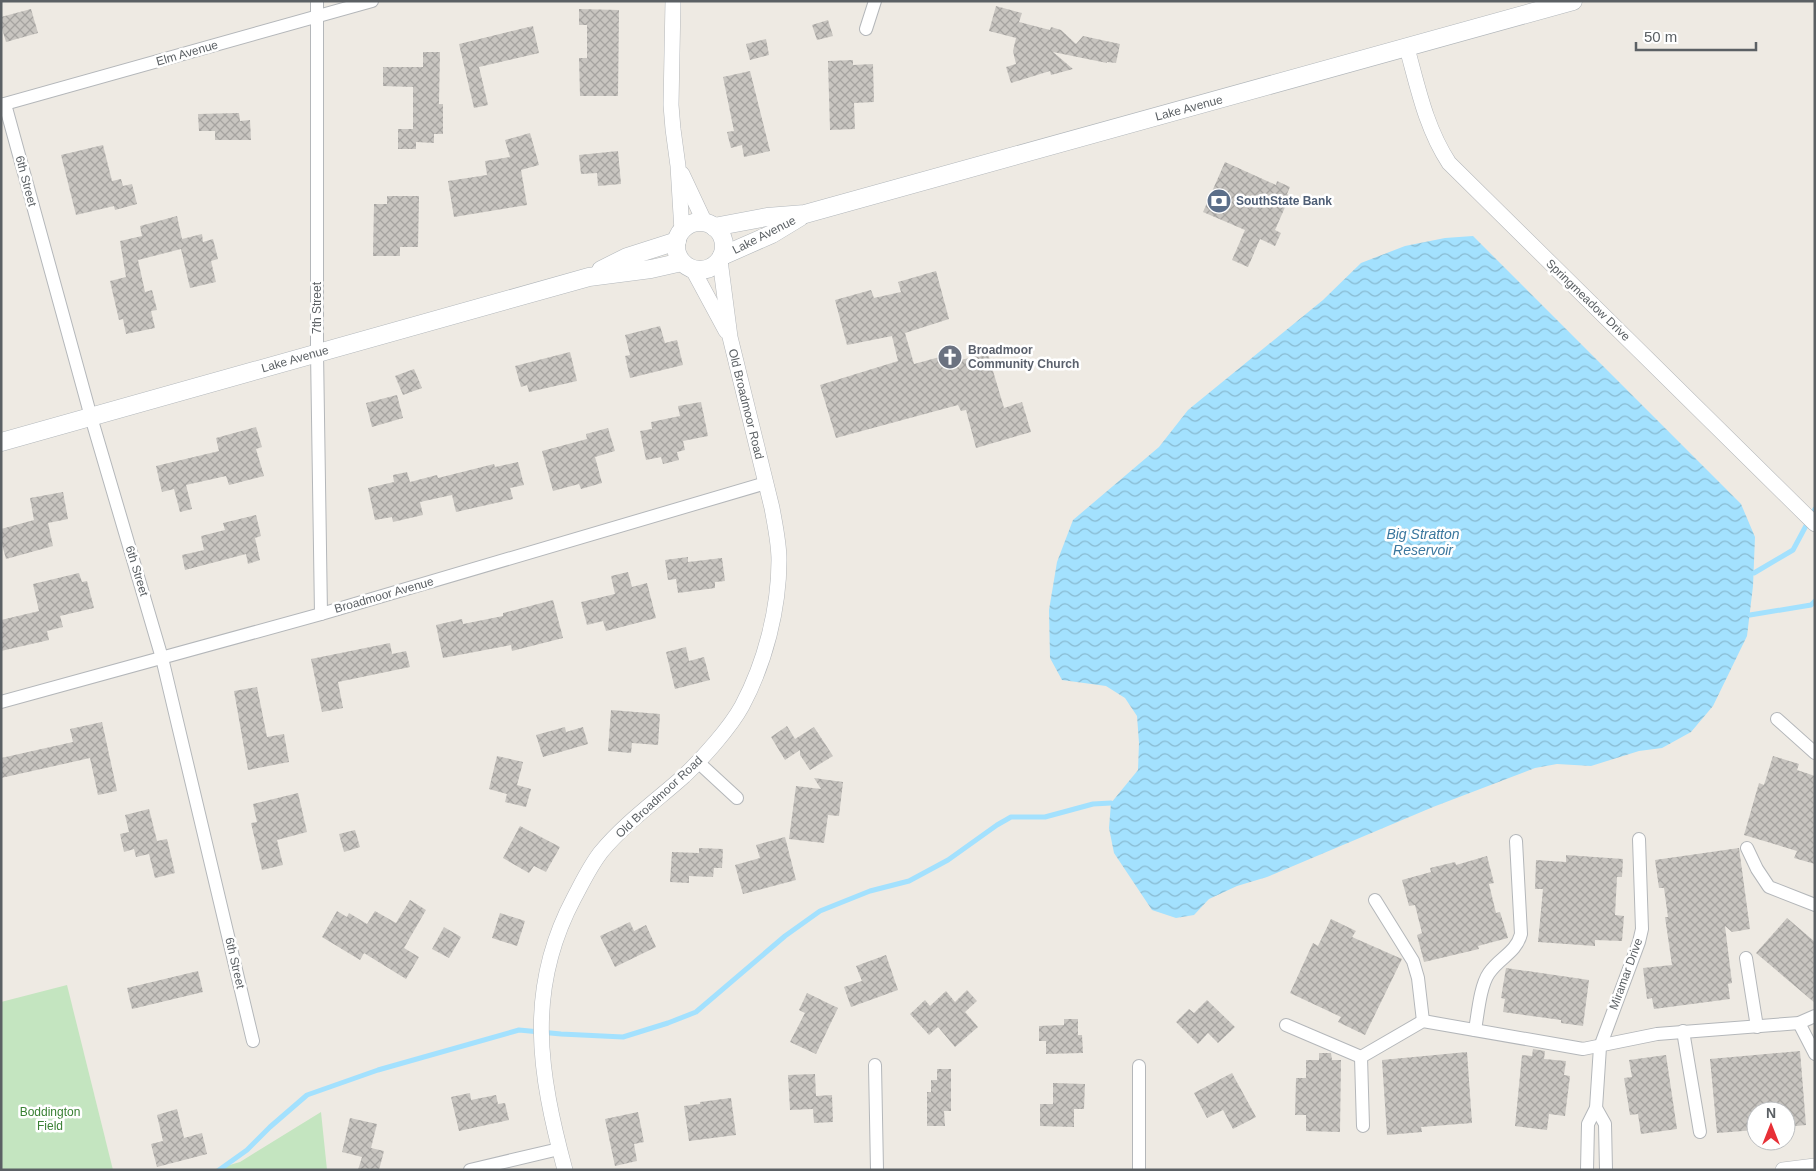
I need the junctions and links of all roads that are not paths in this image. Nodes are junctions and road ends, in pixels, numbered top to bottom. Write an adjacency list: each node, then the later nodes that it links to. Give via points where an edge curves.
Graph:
1 (317, 1): 6 (street, 7th Street)
2 (372, 1): 6 (street, Elm Avenue)
3 (673, 1): 10 (street, via 671,105)
4 (875, 1): 7 (street)
5 (1573, 1): 8 (main road, Lake Avenue)
6 (316, 17): 9 (street, Elm Avenue); 18 (street, 7th Street)
7 (866, 29)
8 (1407, 48): 11 (main road, Lake Avenue); 22 (street, Springmeadow Drive, via 1426,116 1448,163)
9 (3, 105): 19 (street, 6th Street)
10 (678, 166): 12 (street); 13 (street)
11 (805, 214): 12 (main road, Lake Avenue); 14 (main road, Lake Avenue)
12 (710, 225): 13 (main road, via 692,224); 14 (main road, via 724,243)
13 (679, 236): 15 (main road, via 677,248); 16 (main road, Lake Avenue)
14 (721, 258): 15 (main road, via 707,269); 17 (street, Old Broadmoor Road)
15 (687, 265): 16 (main road, Lake Avenue); 17 (street, Old Broadmoor Road)
16 (589, 277): 18 (main road, Lake Avenue)
17 (730, 337): 21 (street, Old Broadmoor Road)
18 (316, 352): 19 (main road, Lake Avenue); 23 (street, 7th Street)
19 (91, 417): 20 (main road, Lake Avenue); 24 (street, 6th Street)
20 (1, 442)
21 (766, 483): 23 (street, Broadmoor Avenue); 28 (street, Old Broadmoor Road, via 779,560 767,642 741,707)
22 (1815, 524)
23 (320, 614): 24 (street, Broadmoor Avenue)
24 (162, 658): 25 (street, Broadmoor Avenue); 43 (street, 6th Street)
25 (1, 702)
26 (1777, 719): 27 (street)
27 (1815, 754)
28 (698, 762): 29 (street); 52 (street, Old Broadmoor Road, via 624,827 600,853 563,919 548,968 540,1032 545,1085)
29 (737, 798)
30 (1639, 839): 44 (street, Miramar Drive, via 1642,929)
31 (1516, 841): 41 (street, via 1521,934 1516,948 1488,973)
32 (1747, 848): 34 (street, via 1769,886)
33 (1375, 900): 37 (street, via 1413,962)
34 (1815, 905)
35 (1746, 958): 40 (street)
36 (1815, 1016): 38 (street)
37 (1423, 1021): 41 (street); 46 (street)
38 (1799, 1023): 40 (street); 45 (street)
39 (1286, 1025): 46 (street)
40 (1757, 1027): 42 (street)
41 (1475, 1030): 44 (street, via 1583,1049)
42 (1683, 1031): 44 (street, via 1629,1038); 51 (street)
43 (253, 1041)
44 (1600, 1047): 49 (street, Miramar Drive)
45 (1815, 1054)
46 (1361, 1057): 50 (street)
47 (875, 1065): 56 (street)
48 (1139, 1066): 57 (street)
49 (1596, 1108): 58 (street, Miramar Drive, via 1588,1124); 59 (street, Miramar Drive, via 1605,1124)
50 (1363, 1126)
51 (1700, 1132)
52 (559, 1149): 54 (street); 55 (street, Old Broadmoor Road)
53 (1815, 1166): 60 (street)
54 (470, 1170)
55 (564, 1170)
56 (877, 1170)
57 (1139, 1170)
58 (1587, 1170)
59 (1606, 1170)
60 (1783, 1170)

